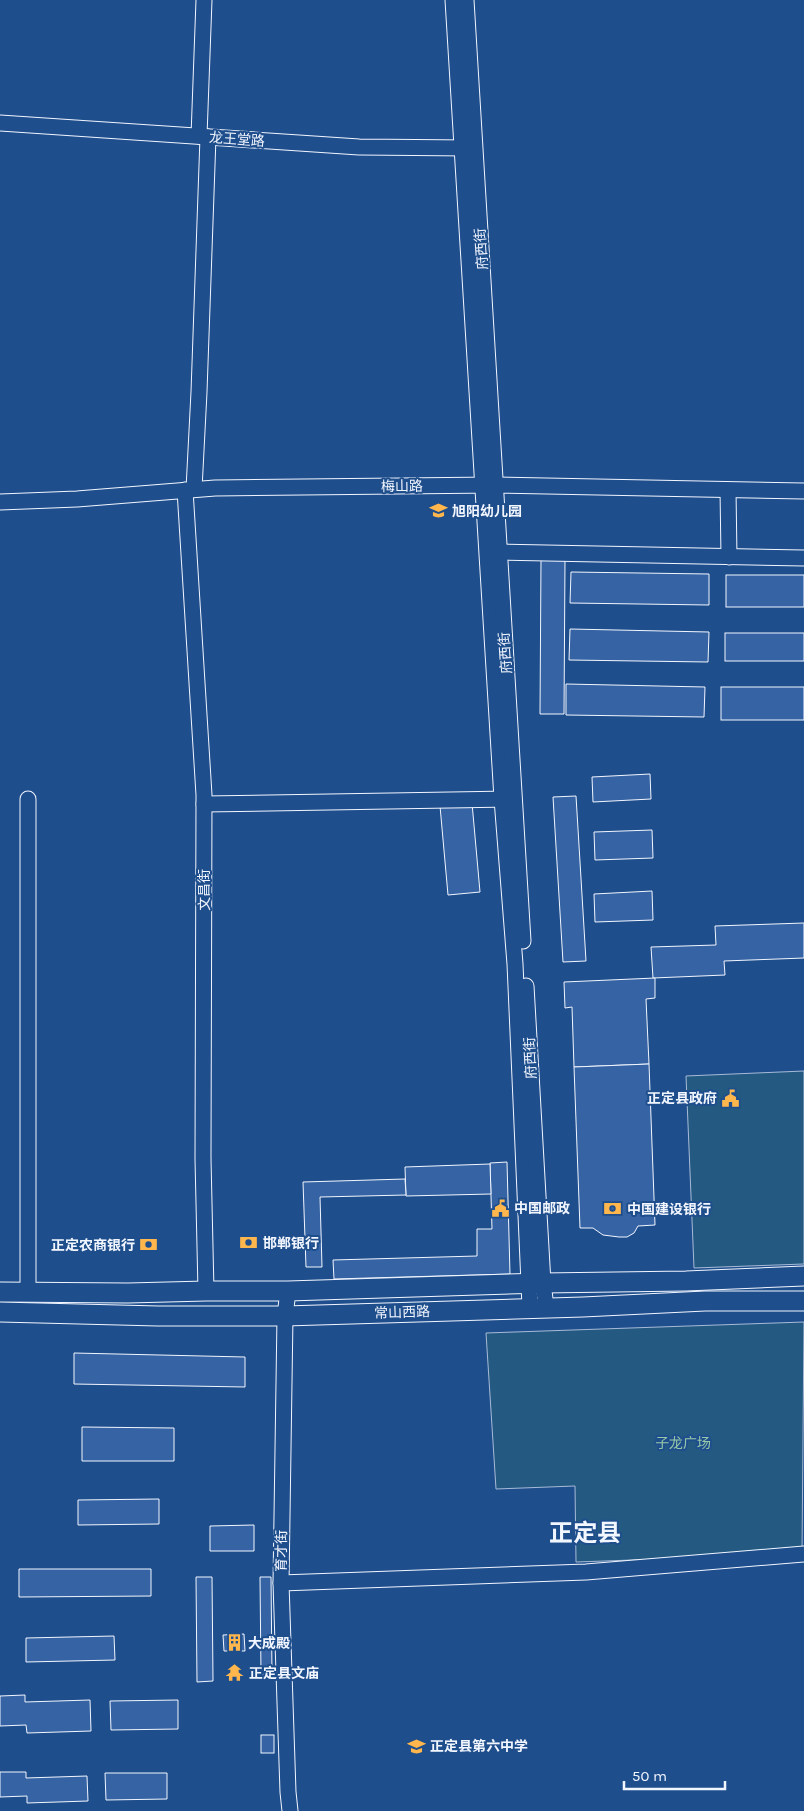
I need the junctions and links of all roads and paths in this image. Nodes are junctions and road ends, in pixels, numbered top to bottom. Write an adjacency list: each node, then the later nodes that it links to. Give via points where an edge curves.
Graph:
1 (204, 0): 5 (street, 文昌街)
2 (453, 0): 6 (street)
3 (466, 0): 6 (street)
4 (0, 123): 5 (street, 龙王堂路)
5 (204, 136): 6 (street, 龙王堂路, via 359,147); 8 (street, 文昌街, via 199,392)
6 (468, 148): 7 (street)
7 (489, 485): 8 (street, 梅山路); 9 (street, 梅山路); 12 (street, 府西街); 16 (street)
8 (189, 490): 11 (street, 梅山路); 17 (street, 文昌街)
9 (728, 490): 10 (street, 梅山路); 13 (street)
10 (804, 491)
11 (0, 502)
12 (499, 552): 13 (street); 16 (street, 府西街)
13 (729, 557): 14 (street)
14 (804, 558)
15 (28, 799): 23 (street)
16 (508, 799): 17 (street); 19 (street, 府西街)
17 (204, 804): 20 (street, 文昌街)
18 (804, 1276): 19 (main road, 常山西路)
19 (536, 1283): 21 (main road, 常山西路); 25 (street, 府西街)
20 (206, 1291): 21 (main road, 常山西路); 23 (main road, 常山西路)
21 (288, 1291): 27 (street, 育才街)
22 (0, 1292): 23 (main road, 常山西路)
23 (28, 1292)
24 (804, 1301): 25 (main road, 常山西路)
25 (538, 1307): 27 (main road, 常山西路)
26 (0, 1312): 27 (main road, 常山西路)
27 (285, 1316): 29 (street, 育才街)
28 (804, 1554): 29 (street, via 586,1572)
29 (281, 1583): 30 (street, 育才街)
30 (290, 1811)

